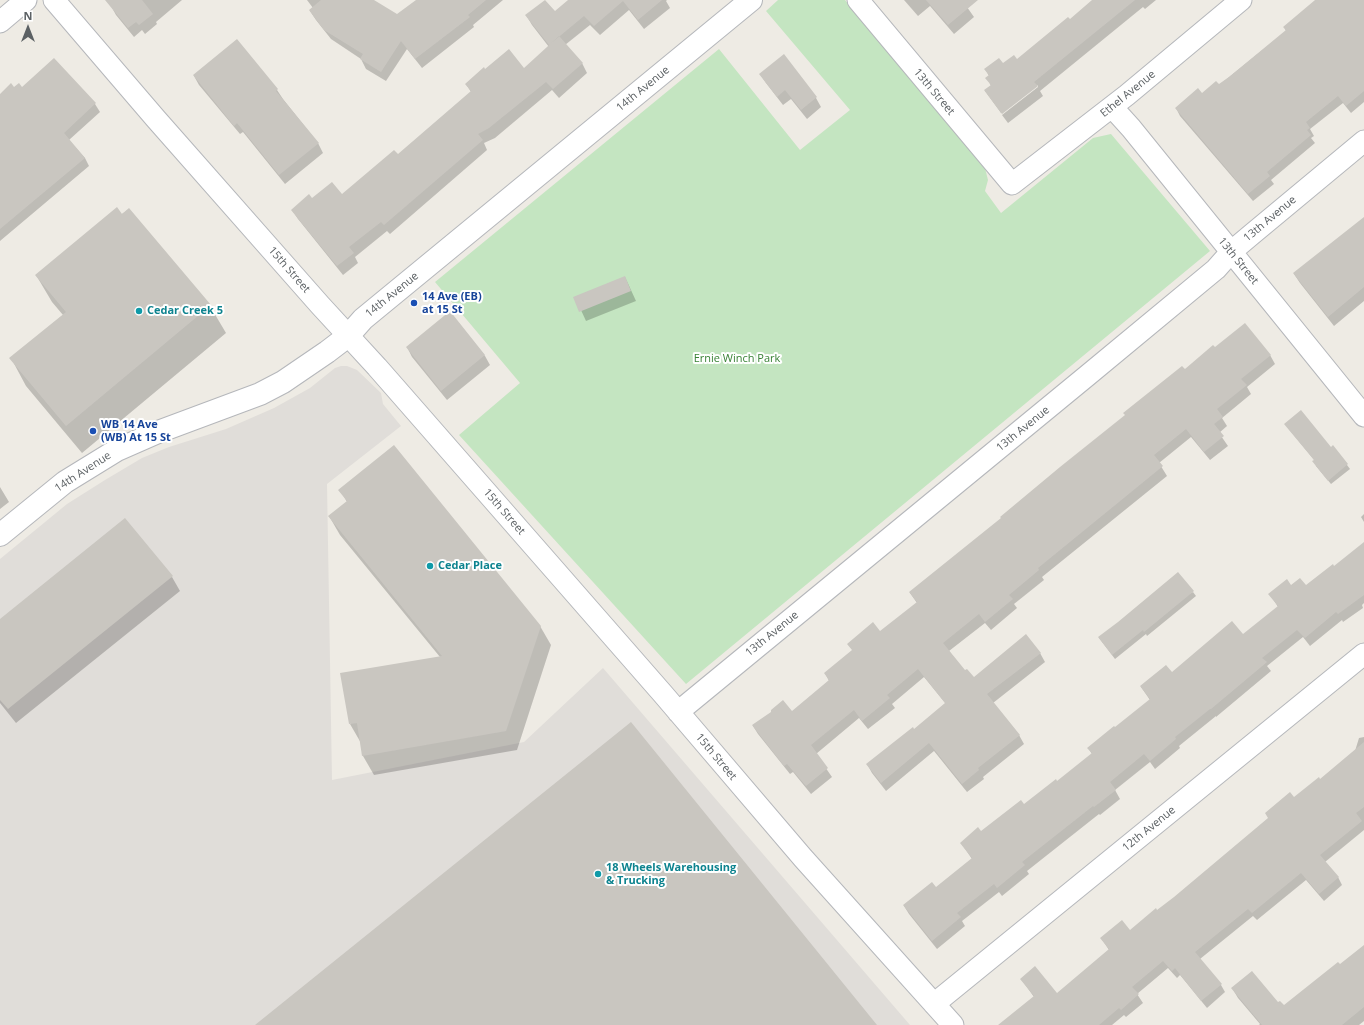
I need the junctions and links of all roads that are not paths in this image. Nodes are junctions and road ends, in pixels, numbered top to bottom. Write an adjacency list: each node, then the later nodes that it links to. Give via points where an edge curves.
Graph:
1 (26, 0): 6 (street)
2 (54, 0): 11 (street, 15th Street)
3 (751, 0): 11 (street, 14th Avenue, via 363,319)
4 (858, 0): 9 (street, 13th Street)
5 (1241, 0): 7 (street, Ethel Avenue)
6 (0, 22)
7 (1112, 107): 9 (street, Ethel Avenue); 10 (street, 13th Street)
8 (1364, 141): 10 (street, 13th Avenue)
9 (1012, 184)
10 (1232, 252): 12 (street, 13th Street); 15 (street, 13th Avenue, via 1216,269)
11 (348, 336): 13 (street, 14th Avenue, via 328,352 260,394 117,450 65,482); 15 (street, 15th Street)
12 (1364, 416)
13 (0, 535)
14 (1364, 654): 16 (street, 12th Avenue)
15 (678, 712): 16 (street, 15th Street, via 803,858)
16 (934, 1004): 17 (street, 15th Street)
17 (952, 1025)

